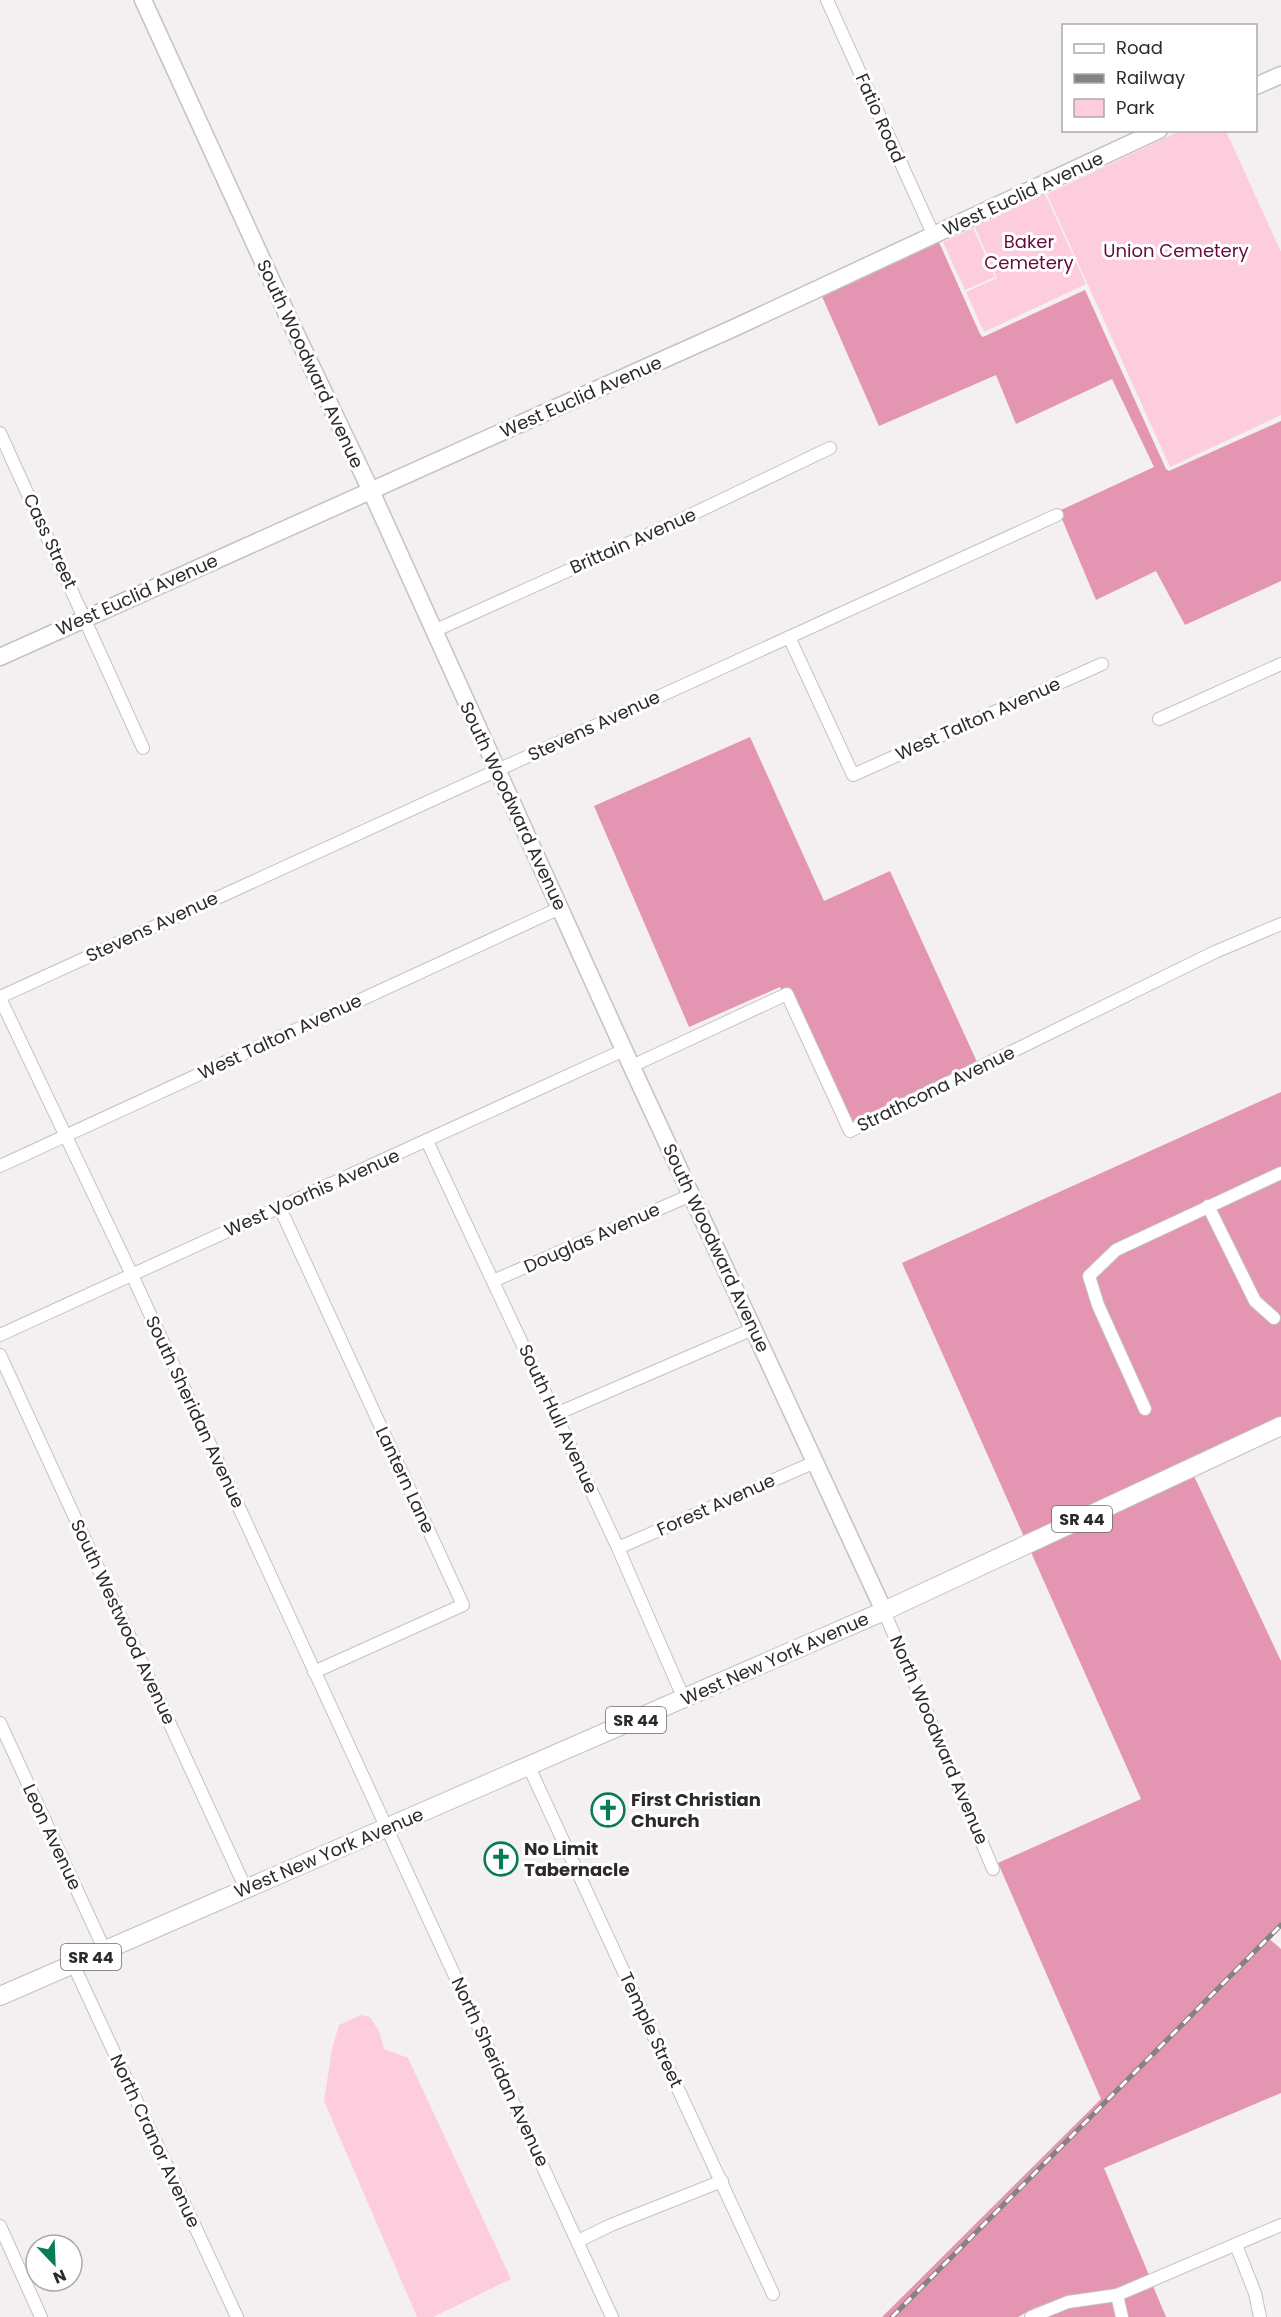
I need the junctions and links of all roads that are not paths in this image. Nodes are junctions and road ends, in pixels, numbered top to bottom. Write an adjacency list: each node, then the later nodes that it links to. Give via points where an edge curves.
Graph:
1 (143, 0): 9 (street, South Woodward Avenue)
2 (827, 0): 6 (street, Fatio Road)
3 (1281, 75): 4 (street)
4 (1257, 86)
5 (1155, 132): 6 (street, West Euclid Avenue)
6 (934, 236): 9 (street, West Euclid Avenue)
7 (0, 433): 11 (street, Cass Street)
8 (830, 448): 12 (street, Brittain Avenue)
9 (371, 491): 11 (street, West Euclid Avenue); 12 (street, South Woodward Avenue)
10 (1057, 514): 13 (street, Stevens Avenue)
11 (86, 619): 14 (street, West Euclid Avenue); 18 (street, Cass Street)
12 (434, 631): 19 (street, South Woodward Avenue)
13 (789, 638): 15 (street, West Talton Avenue, via 853,775); 19 (street, Stevens Avenue)
14 (0, 657)
15 (1102, 664)
16 (1281, 664): 17 (street)
17 (1159, 719)
18 (143, 748)
19 (498, 770): 20 (street, South Woodward Avenue); 22 (street, Stevens Avenue)
20 (560, 908): 23 (street, South Woodward Avenue); 25 (street, West Talton Avenue)
21 (1281, 924): 24 (street, Strathcona Avenue, via 1215,952 850,1131 787,994)
22 (0, 997): 25 (street, South Sheridan Avenue)
23 (624, 1050): 24 (street, South Woodward Avenue); 26 (street, West Voorhis Avenue)
24 (632, 1066): 29 (street, South Woodward Avenue)
25 (66, 1137): 27 (street, West Talton Avenue); 32 (street, South Sheridan Avenue)
26 (427, 1141): 31 (street, West Voorhis Avenue); 33 (street, South Hull Avenue)
27 (0, 1166)
28 (1281, 1173): 30 (street)
29 (691, 1195): 33 (street, Douglas Avenue); 35 (street, South Woodward Avenue)
30 (1208, 1206): 34 (street, via 1255,1301); 38 (street, via 1116,1250 1089,1276)
31 (280, 1208): 32 (street, West Voorhis Avenue); 44 (street, Lantern Lane, via 462,1605)
32 (132, 1275): 36 (street, West Voorhis Avenue); 44 (street, South Sheridan Avenue)
33 (494, 1281): 39 (street, South Hull Avenue)
34 (1274, 1318)
35 (753, 1329): 39 (street); 41 (street, South Woodward Avenue)
36 (0, 1335)
37 (0, 1355): 50 (street, South Westwood Avenue)
38 (1145, 1409)
39 (556, 1414): 42 (street, South Hull Avenue)
40 (1281, 1426): 43 (main road, West New York Avenue / SR 44)
41 (814, 1462): 42 (street, Forest Avenue); 43 (street, South Woodward Avenue)
42 (618, 1548): 45 (street, South Hull Avenue)
43 (884, 1611): 45 (main road, West New York Avenue / SR 44); 49 (street, North Woodward Avenue)
44 (314, 1672): 48 (street, South Sheridan Avenue)
45 (684, 1699): 47 (main road, West New York Avenue / SR 44)
46 (0, 1723): 51 (street, Leon Avenue)
47 (529, 1767): 48 (main road, West New York Avenue / SR 44); 54 (street, Temple Street)
48 (388, 1828): 50 (main road, West New York Avenue / SR 44); 57 (street, North Sheridan Avenue)
49 (993, 1869)
50 (246, 1889): 51 (main road, West New York Avenue / SR 44)
51 (105, 1951): 52 (main road, West New York Avenue / SR 44)
52 (73, 1964): 53 (main road, West New York Avenue / SR 44); 62 (street, North Cranor Avenue)
53 (0, 1996)
54 (722, 2181): 57 (street); 59 (street, Temple Street)
55 (1281, 2225): 58 (street)
56 (0, 2226): 61 (street)
57 (578, 2241): 63 (street, North Sheridan Avenue)
58 (1236, 2245): 60 (street); 66 (street)
59 (774, 2294)
60 (1117, 2295): 64 (street, via 1068,2302); 65 (street)
61 (41, 2317)
62 (237, 2317)
63 (612, 2317)
64 (1030, 2317)
65 (1122, 2317)
66 (1260, 2317)

